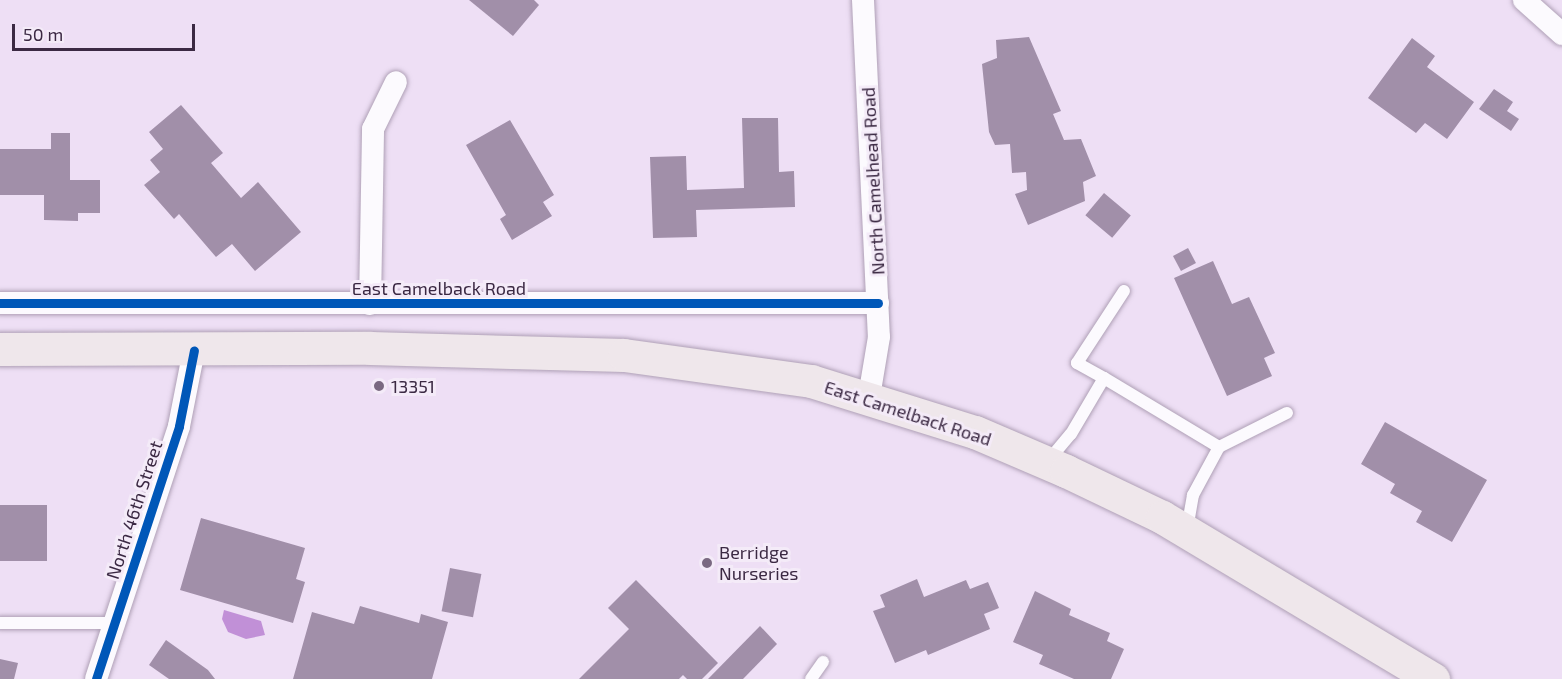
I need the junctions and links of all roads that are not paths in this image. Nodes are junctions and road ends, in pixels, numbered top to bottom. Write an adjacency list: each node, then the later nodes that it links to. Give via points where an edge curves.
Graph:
1 (863, 0): 7 (street, North Camelhead Road)
2 (1524, 0): 3 (street)
3 (1562, 34)
4 (396, 82): 8 (street, via 373,129)
5 (1124, 291): 11 (lane, via 1077,363)
6 (0, 303): 8 (street, East Camelback Road)
7 (878, 303): 8 (street, East Camelback Road); 12 (street, North Camelhead Road, via 879,338)
8 (370, 304)
9 (0, 349): 10 (main road, East Camelback Road)
10 (194, 350): 12 (main road, East Camelback Road, via 370,348 624,355 737,368 811,381); 18 (street, North 46th Street, via 179,426)
11 (1104, 378): 14 (lane); 15 (lane, via 1071,434)
12 (869, 397): 15 (main road, East Camelback Road, via 975,432)
13 (1287, 413): 14 (lane)
14 (1219, 447): 16 (lane, via 1193,495)
15 (1046, 464): 16 (main road, East Camelback Road)
16 (1186, 531): 22 (main road, East Camelback Road)
17 (0, 623): 18 (lane)
18 (114, 623): 20 (street, North 46th Street)
19 (823, 662): 21 (lane)
20 (96, 679)
21 (811, 679)
22 (1434, 679)

